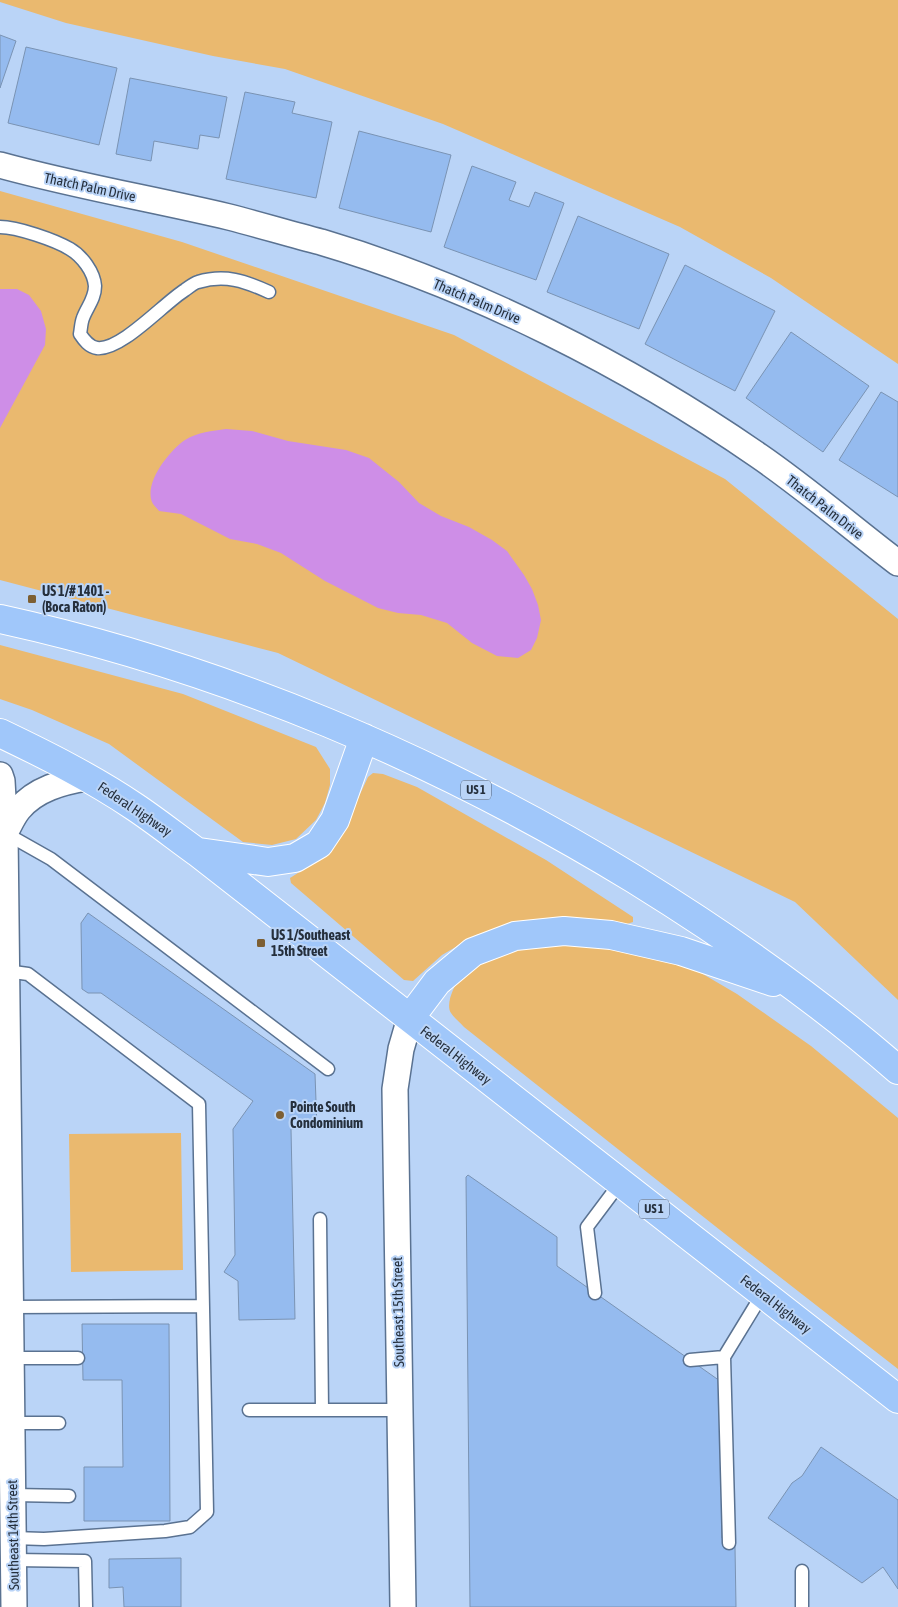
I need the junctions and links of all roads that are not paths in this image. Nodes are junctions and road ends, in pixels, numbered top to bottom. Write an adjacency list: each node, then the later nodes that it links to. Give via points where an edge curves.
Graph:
1 (0, 165): 4 (street, Thatch Palm Drive, via 230,217 323,243 414,275 504,312 595,356 679,404 760,457)
2 (0, 227): 3 (lane, via 28,232 70,249 88,266 95,288 80,334 96,348 110,347 124,339 197,282 245,281)
3 (269, 292)
4 (898, 563)
5 (0, 619): 7 (main road, US 1, via 198,674)
6 (0, 733): 9 (main road, Federal Highway / US 1)
7 (364, 738): 11 (main road, via 335,820 320,844 295,858 268,862); 13 (main road, US 1, via 456,780 594,855 729,940)
8 (0, 775): 10 (street, Southeast 14th Street)
9 (87, 778): 10 (street, Southeast 14th Street, via 61,782 40,792 19,809); 11 (main road, Federal Highway / US 1, via 135,807)
10 (5, 834): 12 (street, Southeast 14th Street); 16 (lane, via 51,859)
11 (197, 852): 14 (main road, Federal Highway / US 1)
12 (6, 972): 15 (street, Southeast 14th Street); 23 (lane, via 28,974 199,1104)
13 (800, 991): 14 (main road, via 681,951 611,935 564,931 515,936 473,952 437,982); 17 (main road, US 1)
14 (410, 1018): 19 (main road, Federal Highway / US 1); 32 (street, Southeast 15th Street, via 395,1089)
15 (4, 1054): 18 (street, Southeast 14th Street)
16 (328, 1069)
17 (898, 1070)
18 (4, 1110): 24 (street, Southeast 14th Street)
19 (620, 1183): 21 (lane, via 587,1226); 22 (main road, Federal Highway / US 1)
20 (320, 1219): 31 (lane)
21 (596, 1293)
22 (763, 1293): 25 (lane); 29 (main road, Federal Highway / US 1)
23 (202, 1306): 24 (lane); 38 (lane, via 207,1512 190,1527 44,1539)
24 (11, 1307): 26 (street, Southeast 14th Street)
25 (724, 1357): 28 (lane); 37 (lane)
26 (11, 1358): 27 (lane); 33 (street, Southeast 14th Street)
27 (78, 1358)
28 (690, 1360)
29 (898, 1399)
30 (249, 1410): 31 (lane)
31 (322, 1410): 32 (lane)
32 (400, 1410): 42 (street, Southeast 15th Street)
33 (12, 1423): 34 (lane); 35 (street, Southeast 14th Street)
34 (59, 1423)
35 (13, 1496): 36 (lane); 38 (street, Southeast 14th Street)
36 (69, 1496)
37 (729, 1543)
38 (13, 1549): 40 (street, Southeast 14th Street); 41 (lane, via 85,1561)
39 (802, 1571): 43 (lane)
40 (14, 1607)
41 (86, 1607)
42 (403, 1607)
43 (802, 1607)

